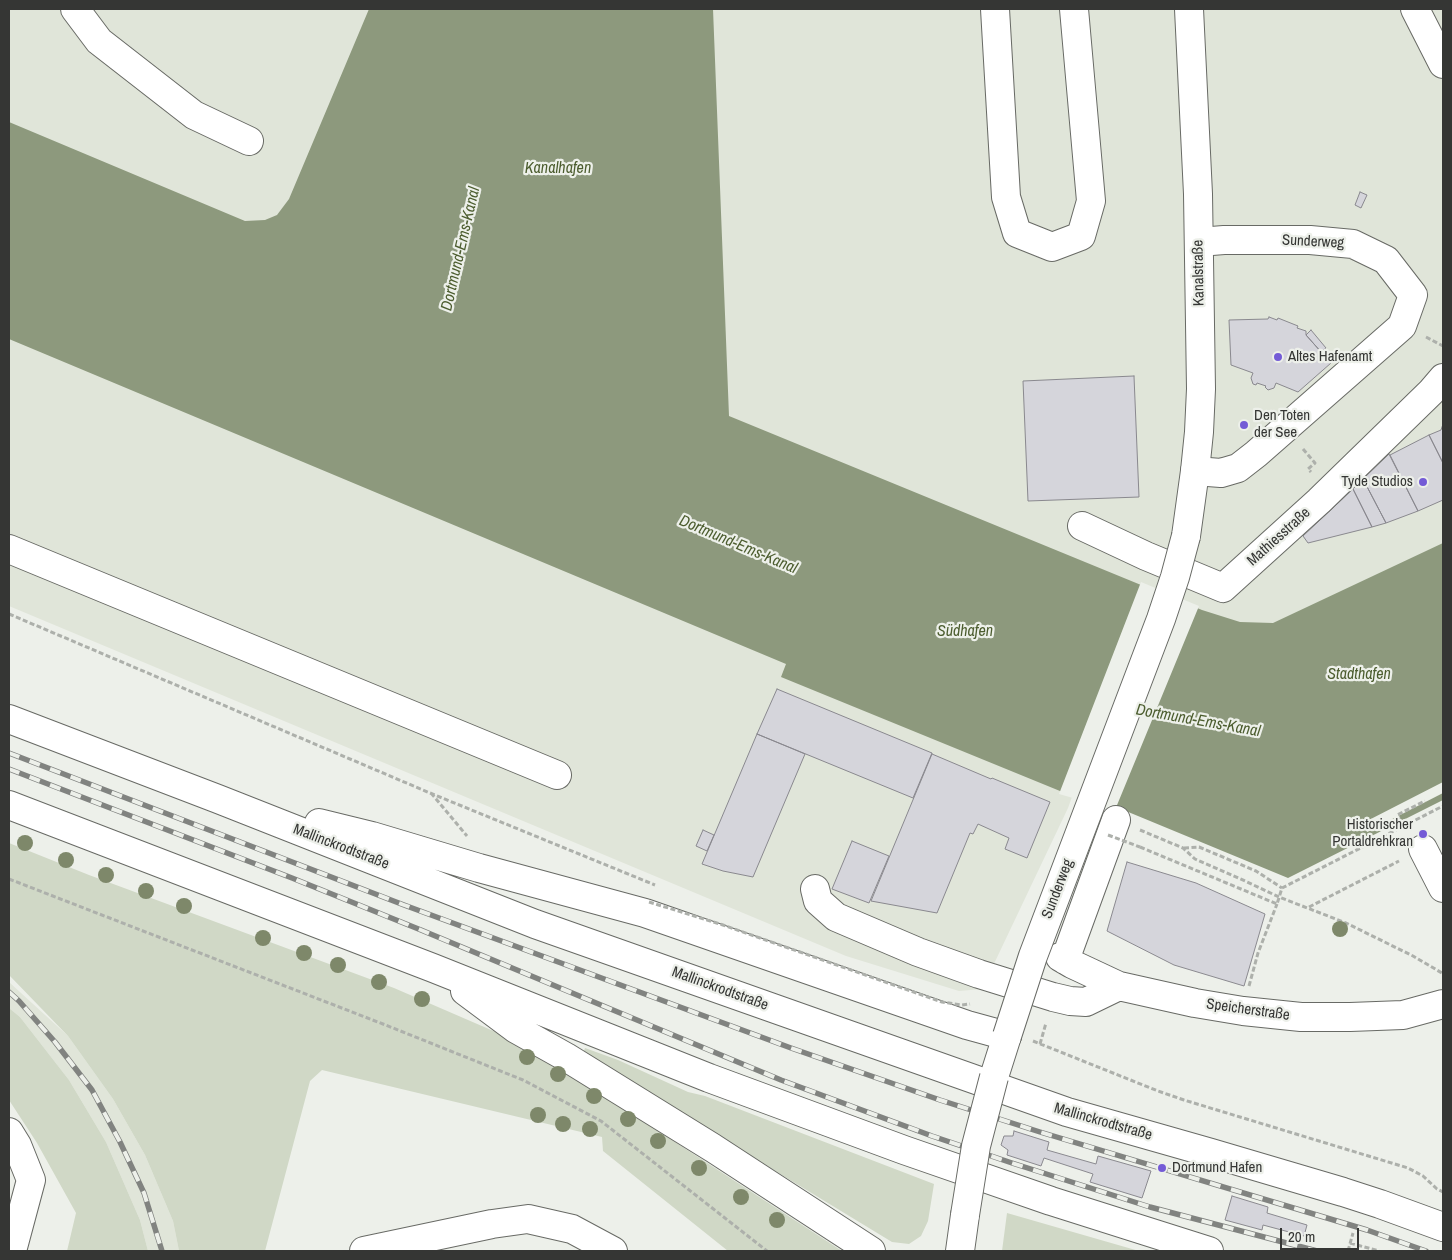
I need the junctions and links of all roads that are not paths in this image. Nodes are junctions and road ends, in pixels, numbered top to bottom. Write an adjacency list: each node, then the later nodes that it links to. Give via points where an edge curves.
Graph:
1 (75, 9): 7 (main road, via 99,41 194,115)
2 (995, 9): 3 (main road, via 1006,197 1017,233 1052,247 1081,236 1091,201)
3 (1074, 9)
4 (1189, 9): 8 (main road, Kanalstraße)
5 (1415, 9): 6 (main road)
6 (1443, 64)
7 (249, 141)
8 (1199, 242): 10 (main road, Kanalstraße, via 1201,389); 10 (main road, Sunderweg, via 1310,240 1353,244 1386,260 1414,295 1402,326 1256,454 1238,468 1221,473)
9 (1443, 378): 11 (main road, Mathiesstraße, via 1329,491 1223,588)
10 (1195, 470): 12 (main road, Kanalstraße)
11 (1082, 526)
12 (1186, 536): 25 (main road, Sunderweg, bridge, via 1161,619 1033,956)
13 (9, 549): 15 (main road)
14 (9, 719): 16 (main road, Mallinckrodtstraße)
15 (557, 775)
16 (218, 799): 25 (main road, via 372,836 478,868 647,907 968,1025); 27 (main road, Mallinckrodtstraße, via 535,924 1066,1112 1380,1204)
17 (9, 805): 22 (main road)
18 (1111, 827): 23 (main road, Speicherstraße, via 1063,959)
19 (1423, 849): 20 (main road)
20 (1443, 888)
21 (815, 889): 23 (main road, via 818,901 836,917 979,974 1070,1001 1086,1002)
22 (433, 968): 31 (main road, via 516,1029 713,1148); 33 (main road, via 709,1078 876,1140 1051,1202)
23 (1119, 986): 24 (main road, Speicherstraße, via 1195,1003 1301,1017 1403,1015)
24 (1443, 1004)
25 (1007, 1036): 32 (main road, Sunderweg, bridge, via 976,1146)
26 (9, 1132): 28 (main road, via 18,1145 31,1180)
27 (1443, 1227)
28 (12, 1251)
29 (364, 1251): 30 (main road, via 528,1219 572,1229)
30 (613, 1251)
31 (870, 1251)
32 (960, 1251)
33 (1209, 1251)

